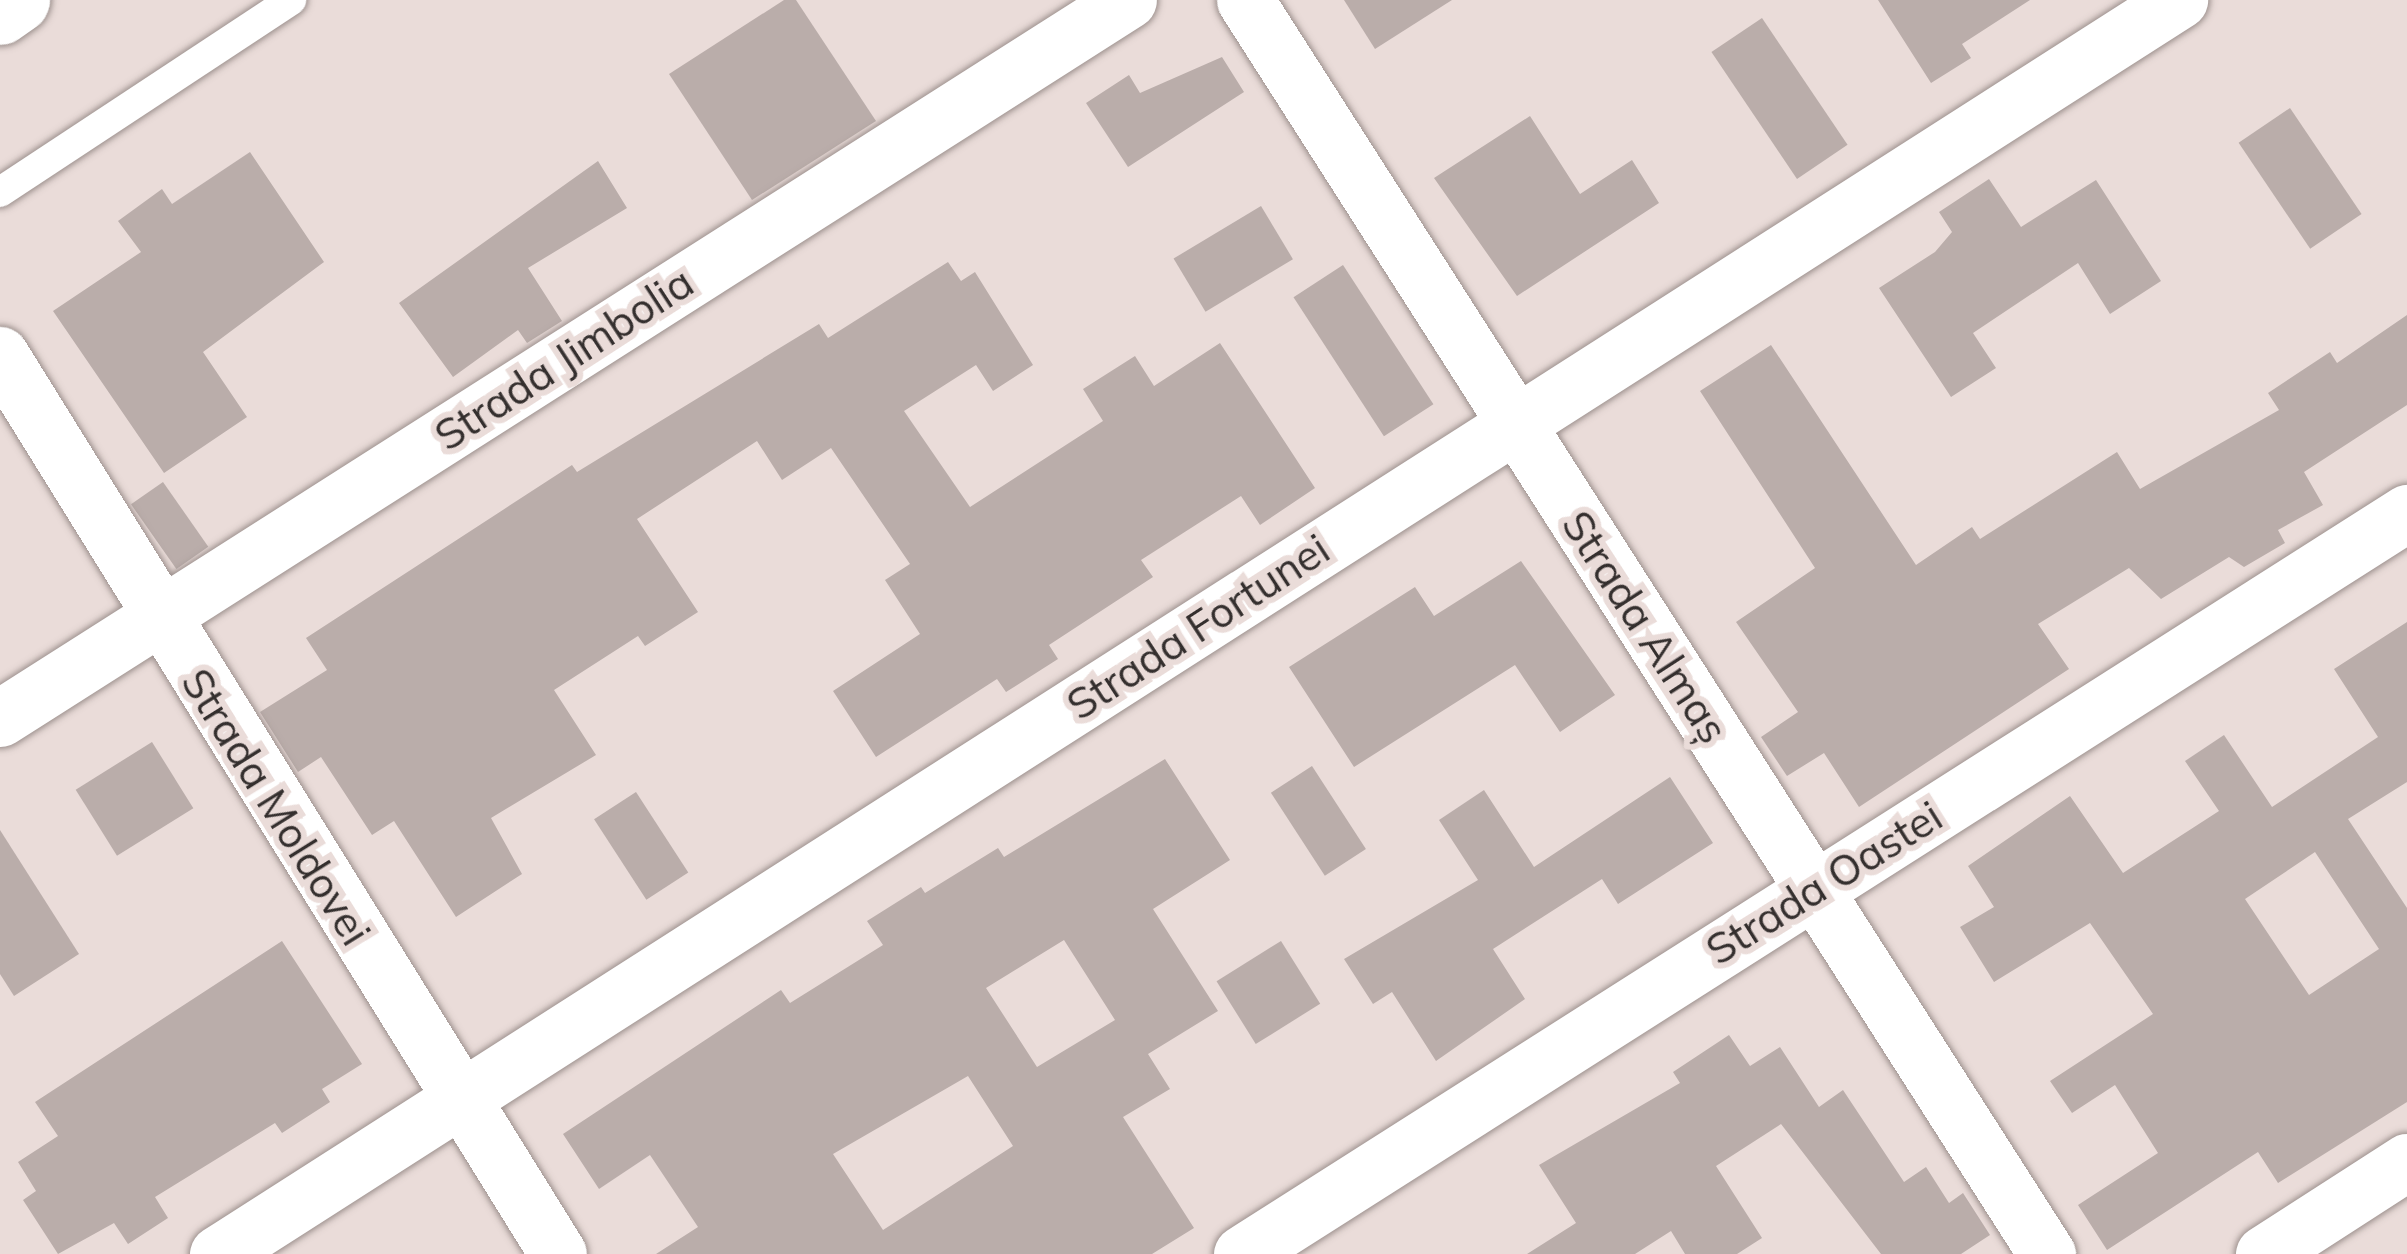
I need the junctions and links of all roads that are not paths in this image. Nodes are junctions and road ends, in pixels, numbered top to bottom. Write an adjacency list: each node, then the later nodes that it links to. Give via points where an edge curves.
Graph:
1 (17, 0): 6 (street)
2 (291, 0): 7 (lane)
3 (1127, 0): 11 (street, Strada Jimbolia)
4 (1245, 0): 9 (street, Strada Almaș)
5 (2179, 0): 9 (street, Strada Fortunei)
6 (0, 11)
7 (0, 192)
8 (0, 356): 11 (street, Strada Moldovei)
9 (1516, 424): 13 (street, Strada Almaș); 14 (street, Strada Fortunei)
10 (2407, 513): 13 (street, Strada Oastei)
11 (157, 619): 12 (street, Strada Jimbolia); 14 (street, Strada Moldovei)
12 (0, 718)
13 (1813, 890): 18 (street, Strada Oastei); 19 (street, Strada Almaș)
14 (460, 1100): 16 (street, Strada Fortunei); 17 (street, Strada Moldovei)
15 (2407, 1162): 20 (street)
16 (218, 1254)
17 (558, 1254)
18 (1242, 1254)
19 (2047, 1254)
20 (2264, 1254)

